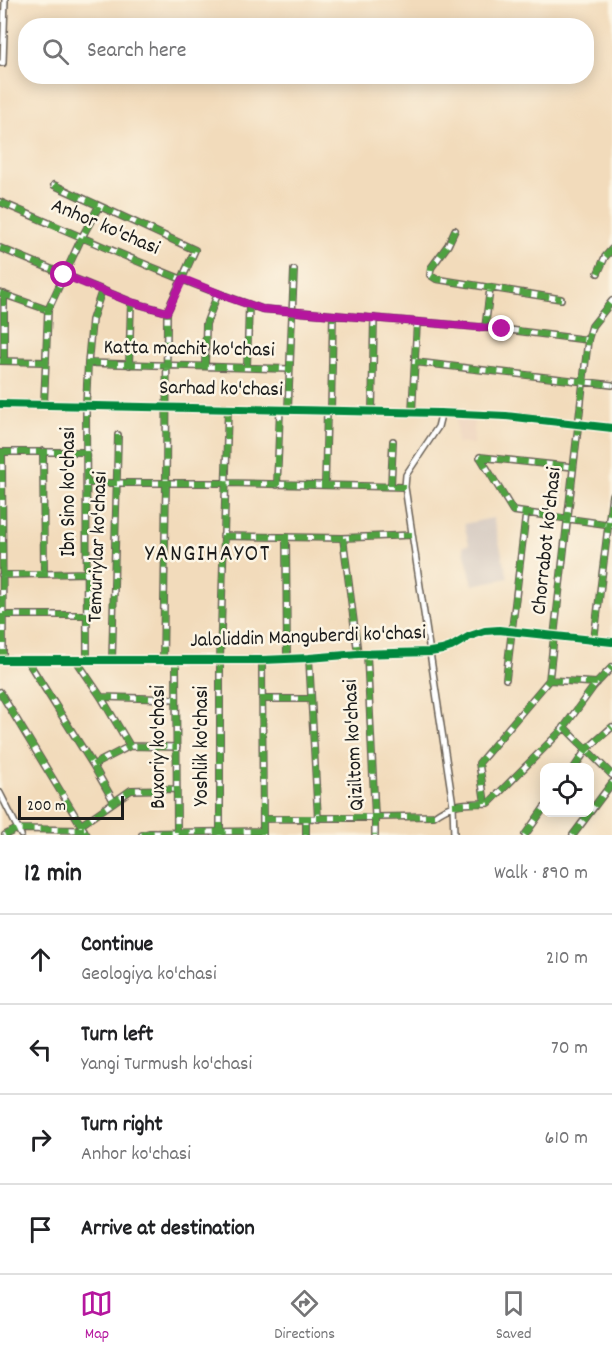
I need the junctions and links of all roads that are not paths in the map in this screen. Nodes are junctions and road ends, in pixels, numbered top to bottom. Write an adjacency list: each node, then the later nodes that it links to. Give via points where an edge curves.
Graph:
1 (5, 0): 2 (street)
2 (2, 23): 3 (street)
3 (0, 63)
4 (54, 185): 6 (street)
5 (0, 202): 8 (street, Anhor ko'chasi)
6 (99, 206): 8 (street); 14 (street, via 195,250)
7 (455, 230): 15 (street, via 430,275)
8 (82, 237): 13 (street); 14 (street, Anhor ko'chasi)
9 (0, 248): 13 (street)
10 (612, 249): 12 (street)
11 (294, 270): 25 (street)
12 (598, 273)
13 (64, 275): 16 (street); 23 (street)
14 (183, 279): 17 (street, Anhor ko'chasi); 24 (street)
15 (490, 289): 19 (street); 29 (street)
16 (102, 290): 21 (street); 34 (street, Ibn Sino ko'chasi, via 92,320)
17 (218, 293): 22 (street, Anhor ko'chasi); 37 (street, via 206,324)
18 (2, 294): 23 (street); 31 (street)
19 (561, 299)
20 (612, 301): 30 (street, Chorrabot ko'chasi, via 592,326)
21 (131, 302): 24 (street); 35 (street)
22 (249, 305): 25 (street, Anhor ko'chasi); 38 (street)
23 (48, 310): 32 (street)
24 (167, 312): 36 (street)
25 (291, 312): 26 (street, Anhor ko'chasi); 39 (street)
26 (333, 315): 27 (street, Anhor ko'chasi); 49 (street)
27 (374, 318): 28 (street, Anhor ko'chasi); 50 (street)
28 (417, 322): 29 (street, Anhor ko'chasi); 33 (street)
29 (485, 328): 30 (street, Anhor ko'chasi)
30 (588, 340): 40 (street, Chorrabot ko'chasi)
31 (2, 361): 32 (street)
32 (46, 362): 43 (street)
33 (415, 362): 40 (street); 51 (street)
34 (88, 363): 35 (street, Katta machit ko'chasi); 44 (street, Ibn Sino ko'chasi)
35 (129, 365): 36 (street, Katta machit ko'chasi)
36 (166, 365): 37 (street, Katta machit ko'chasi); 45 (street)
37 (205, 366): 38 (street, Katta machit ko'chasi)
38 (247, 368): 39 (street, Katta machit ko'chasi)
39 (289, 369): 48 (street)
40 (582, 381): 41 (street); 53 (street, Chorrabot ko'chasi)
41 (612, 385)
42 (0, 404): 43 (street, Sarhad ko'chasi)
43 (44, 404): 44 (street, Sarhad ko'chasi)
44 (86, 405): 45 (street, Sarhad ko'chasi); 59 (street, Ibn Sino ko'chasi)
45 (166, 406): 46 (street, Sarhad ko'chasi); 63 (street)
46 (228, 408): 47 (street, Sarhad ko'chasi); 64 (street, Yoshlik ko'chasi)
47 (280, 409): 48 (street, Sarhad ko'chasi); 65 (street)
48 (288, 409): 49 (street, Sarhad ko'chasi)
49 (329, 411): 50 (street, Sarhad ko'chasi); 66 (street)
50 (372, 411): 51 (street, Sarhad ko'chasi)
51 (412, 412): 52 (street, Sarhad ko'chasi)
52 (440, 413): 53 (street, Sarhad ko'chasi); 68 (street, via 438,426 406,475)
53 (578, 424): 54 (street, Sarhad ko'chasi); 60 (street, Chorrabot ko'chasi)
54 (612, 428)
55 (118, 435): 62 (street, Temuriylar ko'chasi)
56 (393, 441): 67 (street)
57 (43, 451): 58 (street); 59 (street); 78 (street)
58 (1, 452): 79 (street)
59 (87, 452): 61 (street, Ibn Sino ko'chasi)
60 (573, 467): 70 (street, via 480,457 513,511); 71 (street, Chorrabot ko'chasi)
61 (87, 483): 62 (street); 77 (street, Ibn Sino ko'chasi)
62 (118, 483): 63 (street); 97 (street, Temuriylar ko'chasi)
63 (166, 483): 64 (street); 98 (street)
64 (226, 483): 65 (street); 74 (street, Yoshlik ko'chasi)
65 (278, 485): 66 (street)
66 (325, 485): 67 (street)
67 (391, 486): 68 (street)
68 (405, 487): 73 (street)
69 (612, 495): 72 (street)
70 (526, 513): 71 (street); 82 (street)
71 (567, 519): 72 (street); 83 (street, Chorrabot ko'chasi)
72 (610, 524): 84 (street)
73 (412, 535): 76 (street); 86 (street)
74 (223, 536): 75 (street); 94 (street, Yoshlik ko'chasi)
75 (286, 537): 76 (street); 90 (street)
76 (344, 538): 87 (street, Qiziltom ko'chasi)
77 (87, 573): 78 (street); 81 (street, Ibn Sino ko'chasi)
78 (44, 574): 79 (street)
79 (2, 575): 80 (street)
80 (3, 615): 81 (street); 91 (street)
81 (87, 615): 96 (street, Ibn Sino ko'chasi)
82 (512, 631): 83 (street, Jaloliddin Manguberdi ko'chasi); 86 (street, Jaloliddin Manguberdi ko'chasi, via 484,631); 101 (street)
83 (554, 636): 84 (street, Jaloliddin Manguberdi ko'chasi); 102 (street, Chorrabot ko'chasi)
84 (594, 640): 85 (street, Jaloliddin Manguberdi ko'chasi)
85 (612, 642)
86 (430, 652): 88 (street, Jaloliddin Manguberdi ko'chasi); 122 (street)
87 (358, 654): 88 (street, Jaloliddin Manguberdi ko'chasi); 89 (street, Jaloliddin Manguberdi ko'chasi)
88 (367, 654): 124 (street, Qiziltom ko'chasi)
89 (309, 658): 90 (street, Jaloliddin Manguberdi ko'chasi); 108 (street)
90 (287, 659): 95 (street, Jaloliddin Manguberdi ko'chasi)
91 (2, 660): 92 (street, Jaloliddin Manguberdi ko'chasi)
92 (27, 660): 93 (street, Jaloliddin Manguberdi ko'chasi); 115 (street)
93 (76, 660): 96 (street, Jaloliddin Manguberdi ko'chasi); 105 (street)
94 (220, 660): 95 (street, Jaloliddin Manguberdi ko'chasi); 99 (street, Jaloliddin Manguberdi ko'chasi); 132 (street, Yoshlik ko'chasi)
95 (262, 660): 107 (street)
96 (87, 661): 97 (street, Jaloliddin Manguberdi ko'chasi)
97 (112, 661): 98 (street, Jaloliddin Manguberdi ko'chasi)
98 (163, 661): 99 (street, Jaloliddin Manguberdi ko'chasi)
99 (176, 661): 106 (street, Buxoriy ko'chasi)
100 (612, 667): 103 (street)
101 (506, 679)
102 (549, 680): 103 (street); 121 (street, via 479,763)
103 (597, 683): 109 (street)
104 (0, 692): 129 (street)
105 (101, 697): 106 (street); 111 (street)
106 (176, 699): 112 (street, Buxoriy ko'chasi)
107 (262, 699): 108 (street); 125 (street)
108 (311, 699): 127 (street)
109 (564, 727): 113 (street); 121 (street, via 489,803)
110 (612, 727): 113 (street)
111 (130, 746): 112 (street); 115 (street)
112 (177, 747): 118 (street, Buxoriy ko'chasi)
113 (586, 750): 114 (street); 116 (street)
114 (577, 763)
115 (93, 765): 120 (street)
116 (612, 775)
117 (612, 783): 140 (street)
118 (177, 789): 120 (street, via 131,790); 130 (street, Buxoriy ko'chasi)
119 (0, 793): 128 (street)
120 (114, 802): 129 (street)
121 (484, 803): 122 (street)
122 (453, 805): 124 (street, via 435,816); 138 (street)
123 (540, 814): 139 (street)
124 (375, 817): 127 (street); 137 (street, Qiziltom ko'chasi)
125 (263, 819): 126 (street); 131 (street)
126 (306, 819): 127 (street); 136 (street)
127 (318, 819)
128 (17, 828): 129 (street); 133 (street); 134 (street)
129 (84, 830)
130 (177, 832): 132 (street, Yoshlik ko'chasi); 135 (street, Yoshlik ko'chasi)
131 (263, 833): 132 (street, Yoshlik ko'chasi)
132 (220, 834)
133 (5, 835)
134 (21, 835)
135 (142, 835)
136 (306, 835)
137 (375, 835)
138 (454, 835)
139 (525, 835)
140 (573, 835)

